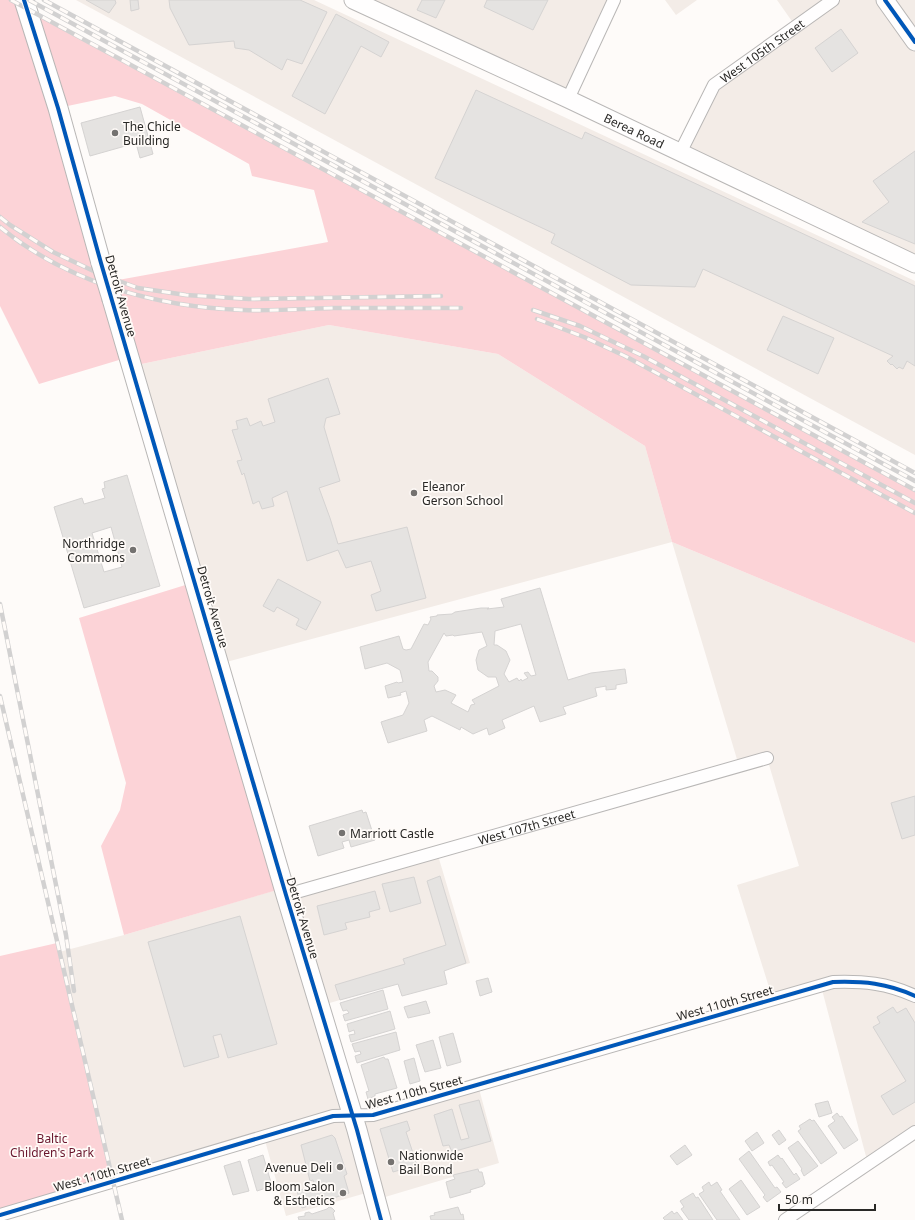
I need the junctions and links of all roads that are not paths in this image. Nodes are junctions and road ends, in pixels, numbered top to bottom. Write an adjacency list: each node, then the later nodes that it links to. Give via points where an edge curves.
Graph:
1 (24, 0): 11 (main road, Detroit Avenue, bridge, via 58,108)
2 (353, 0): 7 (main road, Berea Road)
3 (614, 0): 7 (street)
4 (833, 0): 8 (street, West 105th Street, via 714,85)
5 (885, 0): 6 (main road)
6 (915, 42)
7 (568, 99): 8 (main road, Berea Road)
8 (680, 153): 9 (main road, Berea Road)
9 (915, 264)
10 (767, 758): 11 (street, West 107th Street)
11 (286, 895): 13 (main road, Detroit Avenue)
12 (915, 996): 13 (street, West 110th Street, via 881,984 858,981 833,982 373,1115)
13 (352, 1116): 15 (street, West 110th Street, via 333,1116); 16 (main road, Detroit Avenue)
14 (915, 1132): 17 (street)
15 (0, 1215)
16 (381, 1220)
17 (785, 1220)

